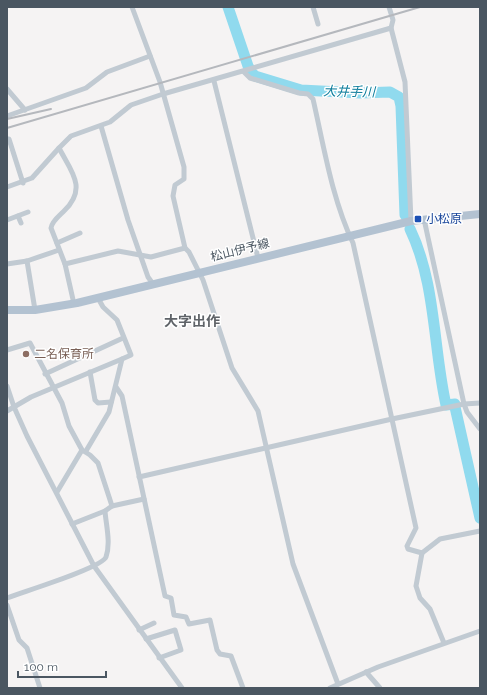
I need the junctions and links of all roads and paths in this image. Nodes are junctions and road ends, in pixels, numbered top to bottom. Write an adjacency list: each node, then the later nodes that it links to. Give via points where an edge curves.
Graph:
1 (132, 7): 6 (street)
2 (313, 7): 4 (street)
3 (390, 7): 5 (street, via 393,20)
4 (318, 24)
5 (391, 28): 7 (street); 23 (street, via 405,82)
6 (150, 56): 10 (street); 11 (street, via 103,74 86,88)
7 (248, 71): 8 (street); 26 (street, via 250,78 311,96)
8 (214, 81): 10 (street); 31 (street)
9 (7, 89): 11 (street)
10 (163, 94): 13 (street, via 131,106); 28 (street, via 184,167 184,179 173,189 173,196)
11 (25, 110): 12 (street)
12 (7, 116)
13 (101, 126): 15 (street, via 71,136); 30 (street)
14 (7, 139): 16 (street)
15 (59, 148): 16 (street, via 35,175); 27 (street, via 77,187 72,204 52,224)
16 (23, 183): 17 (street)
17 (7, 187)
18 (28, 212): 20 (street)
19 (480, 215): 21 (main road, 松山伊予線)
20 (18, 216): 22 (street); 24 (street)
21 (424, 219): 23 (main road, 松山伊予線); 51 (street)
22 (7, 220)
23 (410, 221): 26 (main road, 松山伊予線)
24 (21, 223)
25 (80, 233): 27 (street)
26 (350, 235): 31 (main road, 松山伊予線); 54 (street, via 354,243)
27 (57, 243): 29 (street)
28 (185, 248): 30 (street, via 151,257); 35 (street)
29 (59, 250): 32 (street); 34 (street)
30 (140, 254): 34 (street, via 118,250); 36 (street)
31 (258, 258): 35 (main road, 松山伊予線)
32 (27, 261): 33 (street); 40 (street)
33 (7, 264)
34 (65, 264): 38 (street)
35 (199, 273): 36 (main road, 松山伊予線); 56 (street, via 232,368 258,411)
36 (153, 284): 37 (main road, 松山伊予線)
37 (98, 298): 38 (main road, 松山伊予線); 41 (street, via 103,307 117,320)
38 (74, 304): 40 (main road, 松山伊予線)
39 (7, 310): 40 (main road, 松山伊予線)
40 (35, 310)
41 (123, 338): 43 (street, via 131,355); 45 (street)
42 (7, 350): 45 (street, via 30,343)
43 (122, 359): 44 (street); 47 (street)
44 (90, 372): 48 (street); 49 (street, via 95,400 98,403)
45 (46, 374): 48 (street)
46 (7, 386): 52 (street)
47 (116, 387): 49 (street); 58 (street, via 122,396)
48 (53, 388): 52 (street); 57 (street, via 62,403 69,426)
49 (111, 402): 57 (street, via 109,412)
50 (480, 403): 51 (street)
51 (464, 404): 54 (street); 55 (street)
52 (14, 406): 53 (street); 59 (street)
53 (7, 410)
54 (392, 419): 56 (street); 65 (street, via 416,528 407,546 408,549)
55 (480, 429)
56 (267, 448): 58 (street); 76 (street, via 293,564)
57 (84, 451): 59 (street); 61 (street, via 98,463)
58 (139, 477): 60 (street)
59 (57, 492): 63 (street)
60 (144, 499): 61 (street); 79 (street, via 165,596 171,598 174,615 186,617 189,624 210,620 217,650 220,654 231,656)
61 (112, 506): 62 (street)
62 (105, 511): 63 (street); 66 (street, via 108,537 106,558)
63 (72, 524): 66 (street)
64 (480, 530): 65 (street, via 440,540)
65 (422, 553): 73 (street, via 416,586 420,598 430,609)
66 (94, 566): 67 (street); 70 (street)
67 (7, 598)
68 (7, 605): 78 (street, via 19,640 27,648)
69 (154, 624): 70 (street)
70 (139, 630): 72 (street)
71 (480, 631): 73 (street)
72 (146, 639): 74 (street); 74 (street, via 175,630 181,650)
73 (444, 643): 75 (street)
74 (159, 658): 77 (street)
75 (366, 672): 76 (street); 81 (street)
76 (338, 684): 80 (street)
77 (179, 687)
78 (40, 688)
79 (243, 688)
80 (331, 688)
81 (380, 688)

